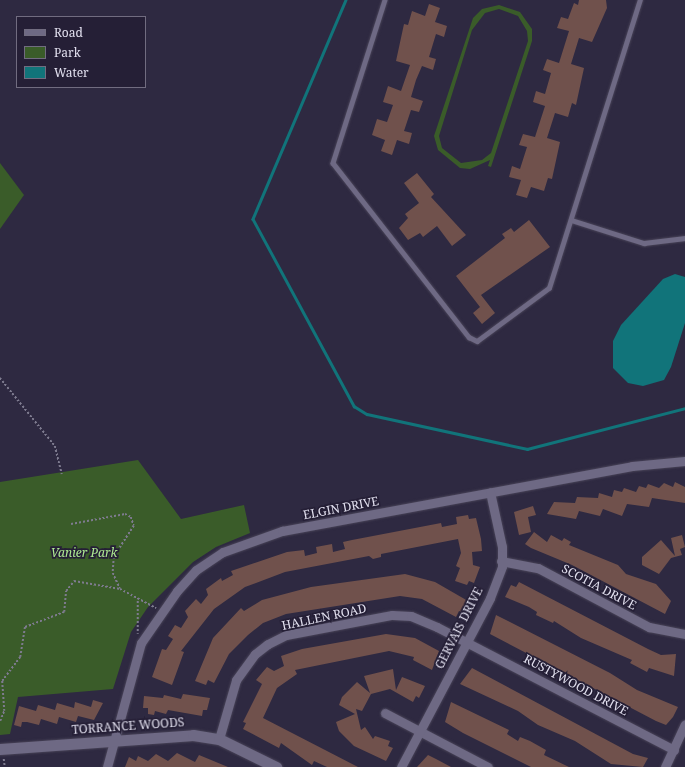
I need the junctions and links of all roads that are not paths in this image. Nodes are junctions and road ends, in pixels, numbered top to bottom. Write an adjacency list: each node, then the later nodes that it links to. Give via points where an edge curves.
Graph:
1 (385, 0): 3 (lane, via 333,163 469,337 480,340 549,288)
2 (640, 0): 3 (lane)
3 (571, 220): 4 (lane, via 644,243)
4 (685, 238)
5 (685, 461): 6 (street, ELGIN DRIVE, via 632,466)
6 (490, 492): 7 (street, GERVAIS DRIVE, via 502,547); 13 (street, ELGIN DRIVE, via 260,537 223,552 196,570 162,611 142,643)
7 (501, 561): 8 (street, SCOTIA DRIVE, via 538,568 649,627); 9 (street, GERVAIS DRIVE, via 490,598)
8 (685, 634)
9 (467, 642): 12 (street, GERVAIS DRIVE); 14 (street, HALLEN ROAD, via 411,616 392,615 286,635 264,647 243,668 236,680); 16 (street, RUSTYWOOD DRIVE)
10 (385, 713): 12 (street)
11 (685, 724): 16 (street)
12 (420, 731): 19 (street, GERVAIS DRIVE); 20 (street)
13 (115, 739): 14 (street, TORRANCE WOODS, via 193,735); 15 (street, TORRANCE WOODS); 17 (street, ELGIN DRIVE)
14 (219, 739): 18 (street, TORRANCE WOODS)
15 (0, 749)
16 (674, 750): 21 (street)
17 (107, 767)
18 (276, 767)
19 (401, 767)
20 (488, 767)
21 (665, 767)

